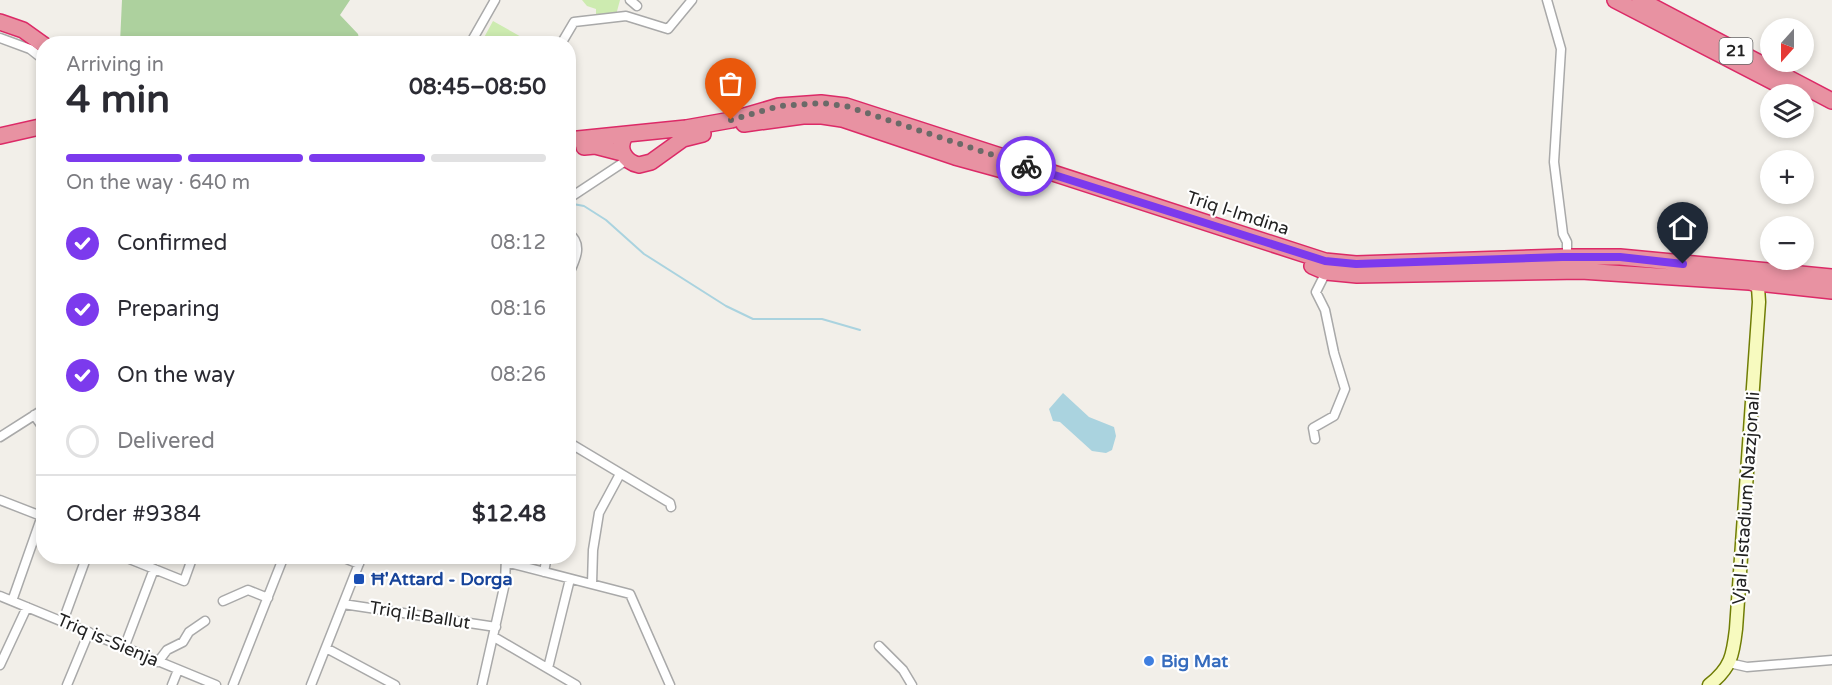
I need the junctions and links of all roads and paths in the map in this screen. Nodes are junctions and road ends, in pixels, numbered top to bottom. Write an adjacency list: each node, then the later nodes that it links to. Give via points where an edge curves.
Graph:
1 (495, 0): 7 (street)
2 (692, 0): 8 (street, via 668,29 626,16 573,22)
3 (1547, 0): 25 (street, via 1561,49 1554,162 1567,243 1567,252)
4 (1615, 0): 12 (highway, 21)
5 (1640, 0): 13 (highway, 21)
6 (0, 22): 10 (highway)
7 (475, 36)
8 (565, 36)
9 (0, 39): 11 (street)
10 (36, 39)
11 (36, 54)
12 (1778, 84)
13 (1832, 101)
14 (1814, 103): 15 (highway)
15 (1832, 112)
16 (36, 128): 19 (highway)
17 (650, 133): 18 (highway, Triq l-Imdina); 23 (highway, via 658,147); 25 (highway, Triq l-Imdina, via 731,120 779,106 846,106 1325,261 1356,264)
18 (626, 135): 20 (highway, Triq l-Imdina); 22 (highway, via 622,140)
19 (0, 136)
20 (576, 139)
21 (576, 147): 22 (highway, Triq l-Imdina, via 595,146)
22 (625, 156): 23 (highway, Triq l-Imdina, via 639,165); 24 (street)
23 (655, 158): 26 (highway, Triq l-Imdina, via 683,139 731,127 822,116 1142,211)
24 (576, 192)
25 (1562, 257): 27 (highway, Triq l-Imdina, via 1620,257)
26 (1326, 272): 28 (highway, Triq l-Imdina, via 1358,275 1581,271); 35 (street, via 1316,292 1325,310 1345,389 1334,416 1313,428)
27 (1832, 277)
28 (1749, 282): 29 (highway, Triq l-Imdina); 31 (main road, via 1758,287)
29 (1773, 285): 30 (highway, Triq l-Imdina); 31 (main road, via 1766,289)
30 (1832, 291)
31 (1760, 302): 70 (main road, Vjal l-Istadium Nazzjonali, via 1736,629)
32 (34, 415): 33 (street); 34 (street)
33 (36, 418)
34 (0, 437)
35 (1315, 439)
36 (576, 447): 37 (street)
37 (620, 474): 39 (street, via 670,502); 53 (street, via 599,513)
38 (0, 500): 40 (street)
39 (671, 507)
40 (36, 511)
41 (36, 531): 56 (street)
42 (84, 564): 60 (street)
43 (142, 564): 50 (street)
44 (190, 564): 50 (street, via 184,581)
45 (281, 564): 55 (street)
46 (359, 564): 58 (street)
47 (505, 564): 62 (street)
48 (522, 564): 51 (street)
49 (546, 564): 51 (street)
50 (154, 569): 66 (street)
51 (544, 572): 52 (street)
52 (570, 579): 53 (street); 72 (street)
53 (592, 584): 82 (street, via 630,594)
54 (0, 596): 56 (street, Triq is-Sienja)
55 (268, 598): 57 (street, via 248,590); 77 (street)
56 (12, 601): 59 (street, Triq is-Sienja)
57 (224, 601)
58 (344, 604): 62 (street, Triq il-Ballut); 67 (street)
59 (27, 607): 60 (street, Triq is-Sienja); 71 (street)
60 (63, 621): 63 (street, Triq is-Sienja)
61 (205, 621): 69 (street, via 189,632 183,642 167,650)
62 (496, 627): 64 (street)
63 (89, 632): 66 (street, Triq is-Sienja); 74 (street)
64 (494, 637): 72 (street); 80 (street)
65 (879, 646): 83 (street)
66 (124, 648): 69 (street, Triq is-Sienja)
67 (326, 648): 78 (street); 79 (street)
68 (1832, 660): 70 (street, via 1747,667)
69 (158, 662): 73 (street, Triq is-Sienja)
70 (1729, 663): 84 (main road, Vjal l-Istadium Nazzjonali)
71 (1, 665)
72 (548, 668): 81 (street)
73 (178, 670): 75 (street); 76 (street, Triq is-Sienja)
74 (67, 685)
75 (172, 685)
76 (216, 685)
77 (233, 685)
78 (311, 685)
79 (395, 685)
80 (482, 685)
81 (576, 685)
82 (670, 685)
83 (912, 685)
84 (1709, 685)

